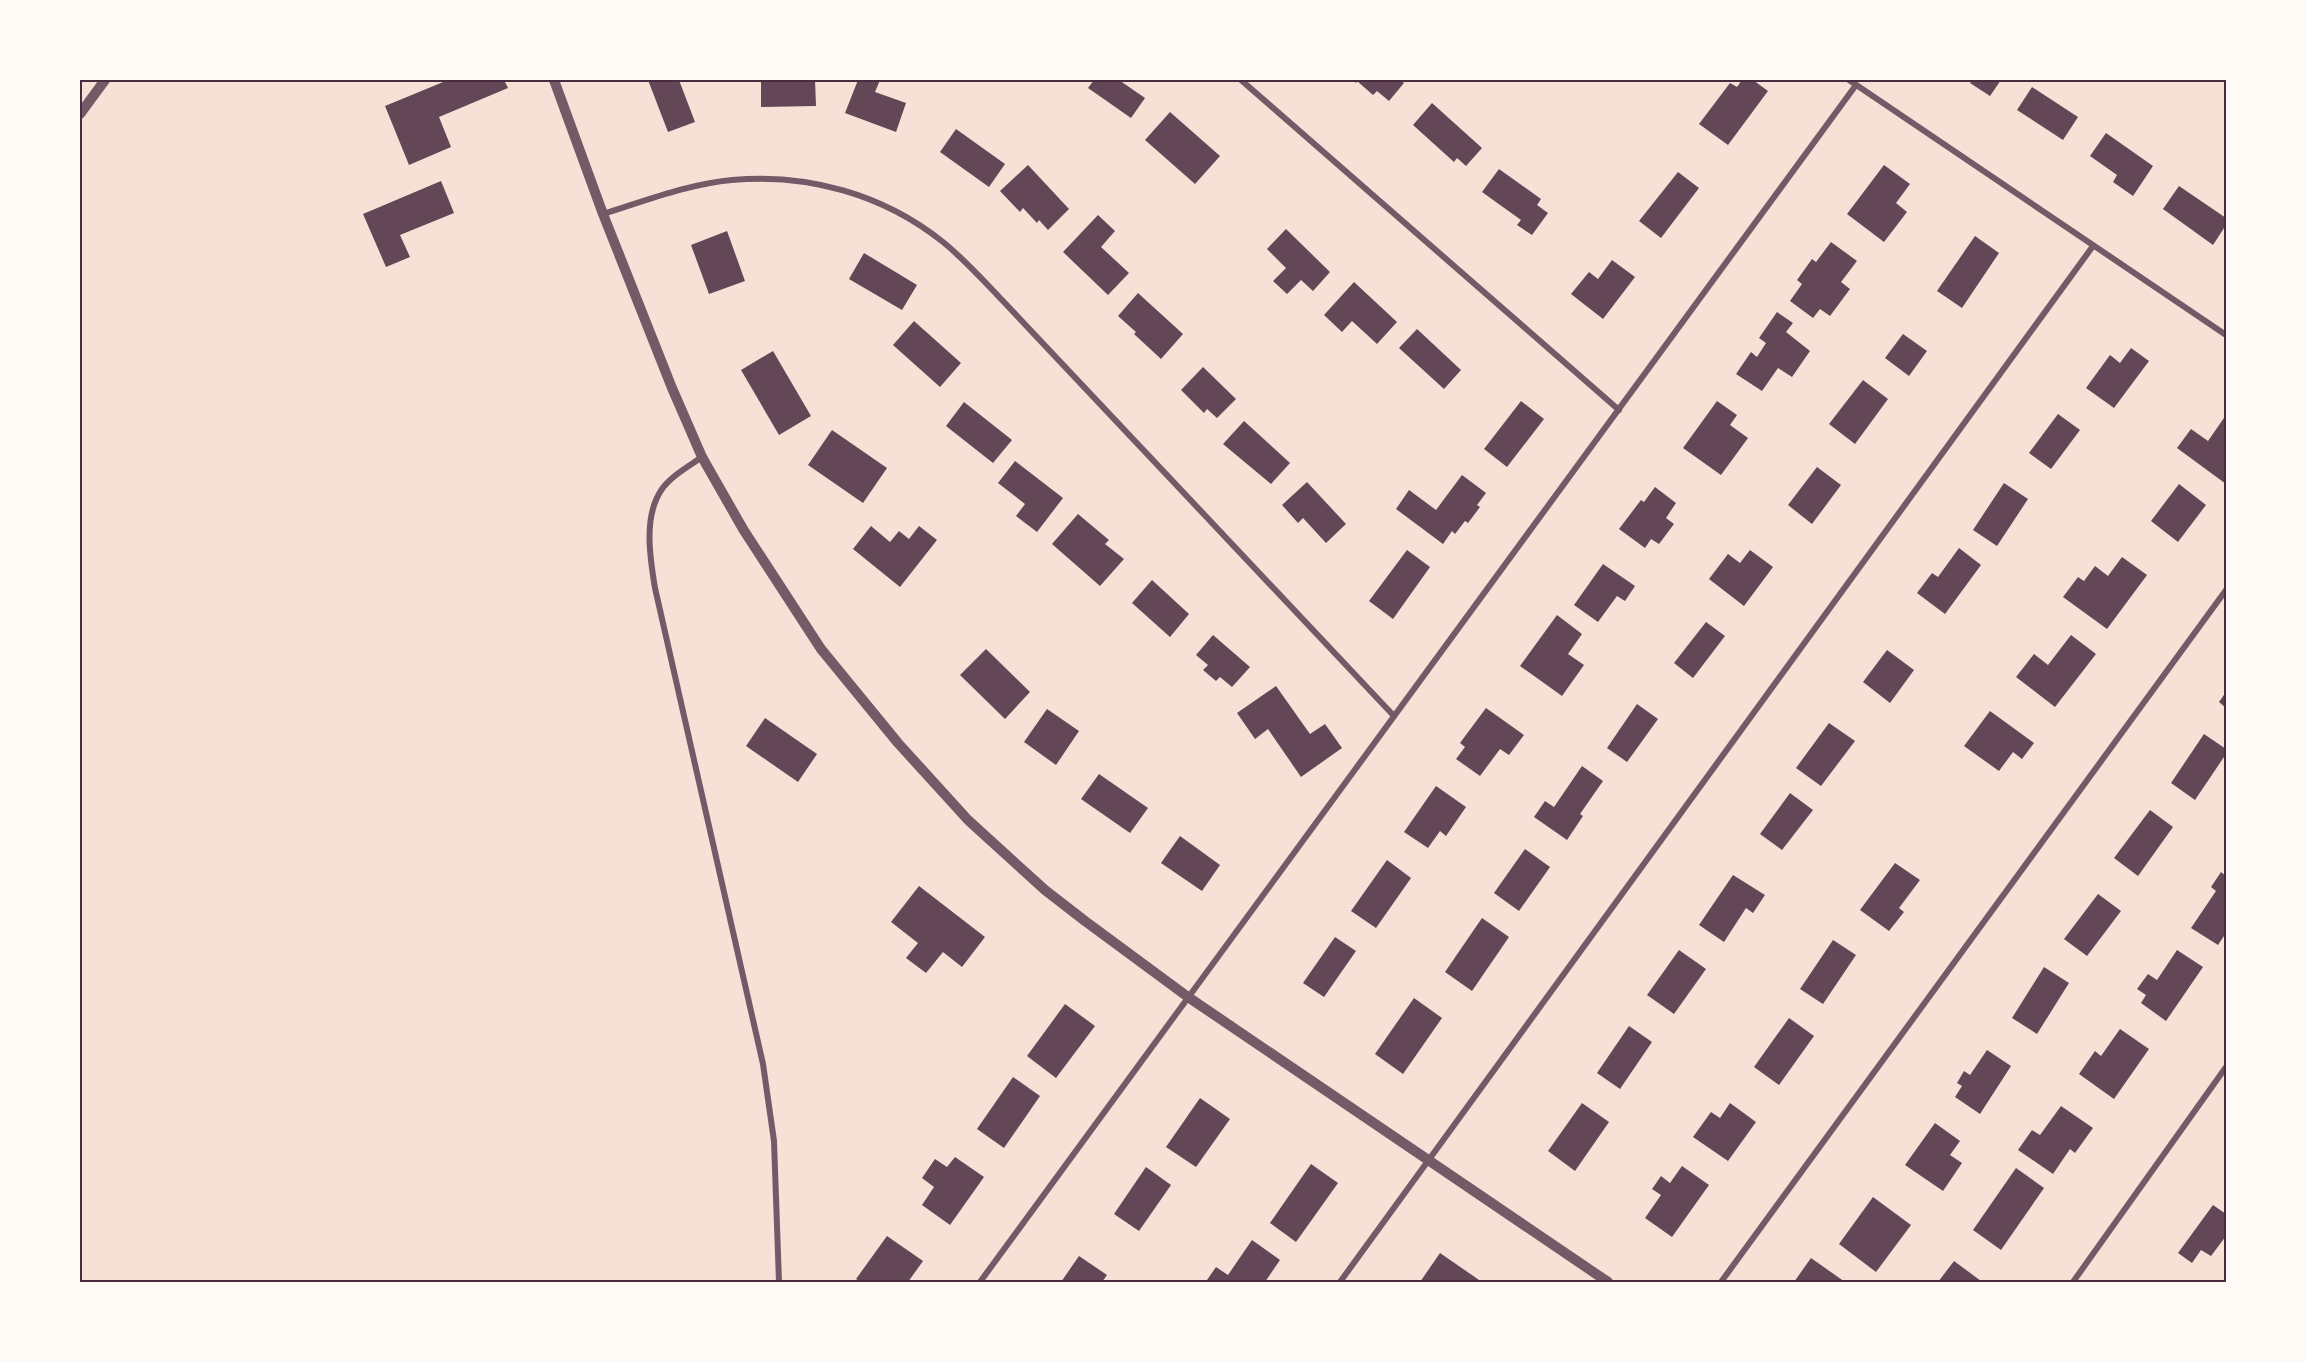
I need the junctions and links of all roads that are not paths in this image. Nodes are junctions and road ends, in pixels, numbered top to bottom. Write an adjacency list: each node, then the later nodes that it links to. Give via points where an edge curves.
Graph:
1 (105, 80): 6 (street)
2 (554, 80): 7 (street)
3 (1241, 80): 10 (street)
4 (1849, 80): 5 (street)
5 (1856, 85): 8 (street); 10 (street)
6 (80, 114)
7 (603, 214): 11 (street); 13 (street, via 684,188 772,178 837,188 891,208 917,224 943,242 994,292)
8 (2093, 246): 9 (street); 16 (street)
9 (2226, 335)
10 (1618, 410): 13 (street)
11 (702, 457): 14 (street, via 743,529 821,649 926,774 968,820 1045,890); 17 (street, via 663,487 650,534 650,556 763,1064 774,1141)
12 (2226, 591): 21 (street)
13 (1394, 716): 14 (street)
14 (1188, 997): 16 (street); 18 (street)
15 (2226, 1067): 22 (street)
16 (1429, 1161): 19 (street); 20 (street)
17 (779, 1282)
18 (980, 1282)
19 (1340, 1282)
20 (1608, 1282)
21 (1721, 1282)
22 (2073, 1282)

